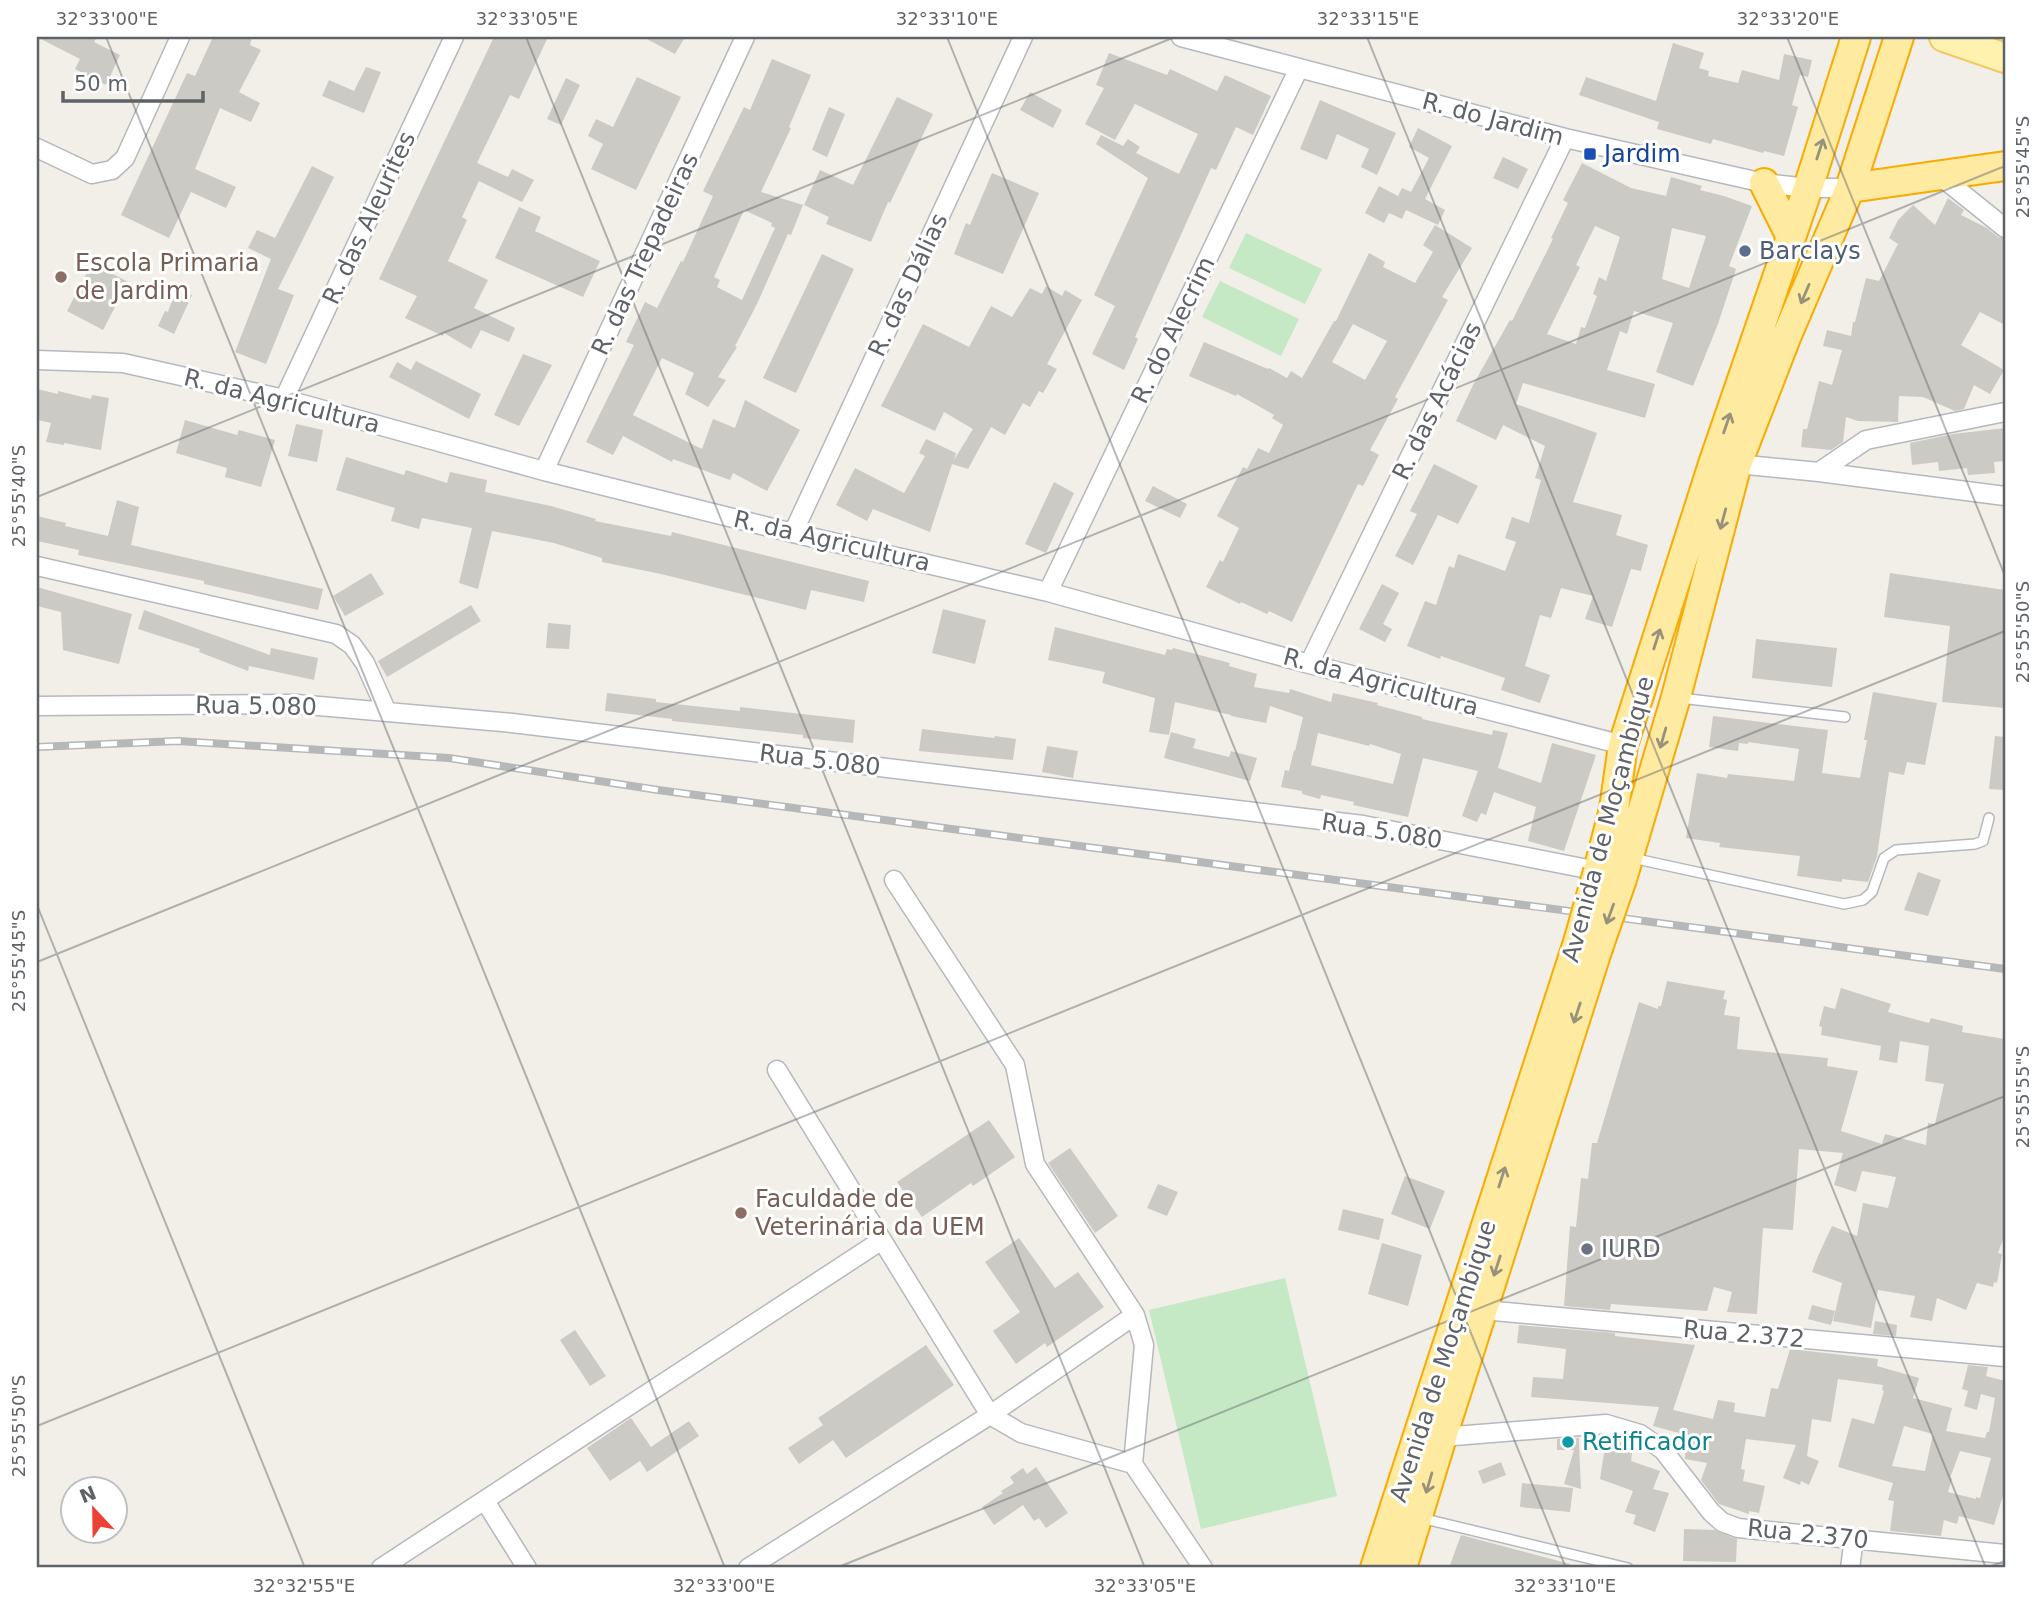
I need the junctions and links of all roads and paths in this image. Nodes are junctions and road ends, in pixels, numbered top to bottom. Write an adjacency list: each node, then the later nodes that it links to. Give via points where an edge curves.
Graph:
1 (180, 37): 12 (street, via 125,158 112,170 92,174)
2 (454, 37): 21 (street, R. das Aleurites)
3 (745, 37): 24 (street, R. das Trepadeiras)
4 (1023, 37): 27 (street, R. das Dálias)
5 (1181, 37): 10 (street, R. do Jardim)
6 (1856, 37): 17 (highway, Avenida de Moçambique, one-way to 6)
7 (1899, 37): 16 (highway, Avenida de Moçambique)
8 (1944, 37): 9 (main road)
9 (2005, 58)
10 (1299, 68): 11 (street, R. do Jardim); 29 (street, R. do Alecrim)
11 (1565, 138): 15 (street, R. do Jardim); 30 (street, R. das Acácias)
12 (37, 148)
13 (2005, 166): 14 (highway)
14 (1939, 175): 16 (highway); 18 (street)
15 (1764, 184): 17 (street, R. do Jardim); 19 (highway)
16 (1851, 187): 17 (street, R. do Jardim); 23 (highway, Avenida de Moçambique, one-way to 23)
17 (1808, 188): 19 (highway, Avenida de Moçambique)
18 (2005, 228)
19 (1791, 237): 35 (highway, Avenida de Moçambique, one-way to 19)
20 (37, 360): 21 (street, R. da Agricultura, via 122,363)
21 (284, 399): 24 (street, R. da Agricultura)
22 (2005, 412): 25 (street, via 1866,440)
23 (1737, 464): 25 (street); 31 (highway, Avenida de Moçambique, one-way to 31)
24 (544, 471): 27 (street, R. da Agricultura)
25 (1819, 471): 26 (street)
26 (2005, 496)
27 (793, 533): 29 (street, R. da Agricultura)
28 (37, 566): 33 (street, via 336,635 352,645 365,663)
29 (1048, 592): 30 (street, R. da Agricultura)
30 (1309, 664): 35 (street, R. da Agricultura)
31 (1676, 697): 34 (lane); 37 (highway, Avenida de Moçambique, one-way to 37)
32 (37, 706): 33 (street, Rua 5.080, via 296,704)
33 (387, 712): 37 (street, Rua 5.080, via 540,726 1363,825)
34 (1845, 717)
35 (1623, 746): 37 (highway, Avenida de Moçambique, via 1614,809)
36 (1989, 818): 37 (lane, via 1983,841 1975,844 1896,850 1884,858 1872,892 1863,900 1844,904)
37 (1616, 869): 39 (highway, Avenida de Moçambique, bridge)
38 (894, 880): 43 (street, via 1015,1065 1035,1164)
39 (1588, 944): 42 (highway, Avenida de Moçambique, one-way to 42, via 1555,1084); 56 (highway, Avenida de Moçambique, one-way to 39)
40 (777, 1070): 41 (street)
41 (882, 1240): 45 (street); 48 (street)
42 (1483, 1310): 44 (street, Rua 2.372); 46 (highway, Avenida de Moçambique)
43 (1135, 1315): 45 (street); 47 (street, via 1144,1345)
44 (2005, 1357)
45 (990, 1415): 47 (street, via 1021,1433); 54 (street)
46 (1442, 1437): 49 (highway, Avenida de Moçambique, one-way to 49); 50 (street, Rua 2.370, via 1606,1424 1640,1434 1663,1450 1722,1522 1738,1528)
47 (1133, 1464): 55 (street)
48 (485, 1501): 52 (street); 53 (street)
49 (1419, 1518): 57 (highway, Avenida de Moçambique); 58 (lane)
50 (1854, 1539): 51 (street, Rua 2.370); 59 (street)
51 (2005, 1554)
52 (381, 1568)
53 (527, 1568)
54 (748, 1568)
55 (1203, 1568)
56 (1375, 1568)
57 (1402, 1568)
58 (1629, 1568)
59 (1850, 1568)

